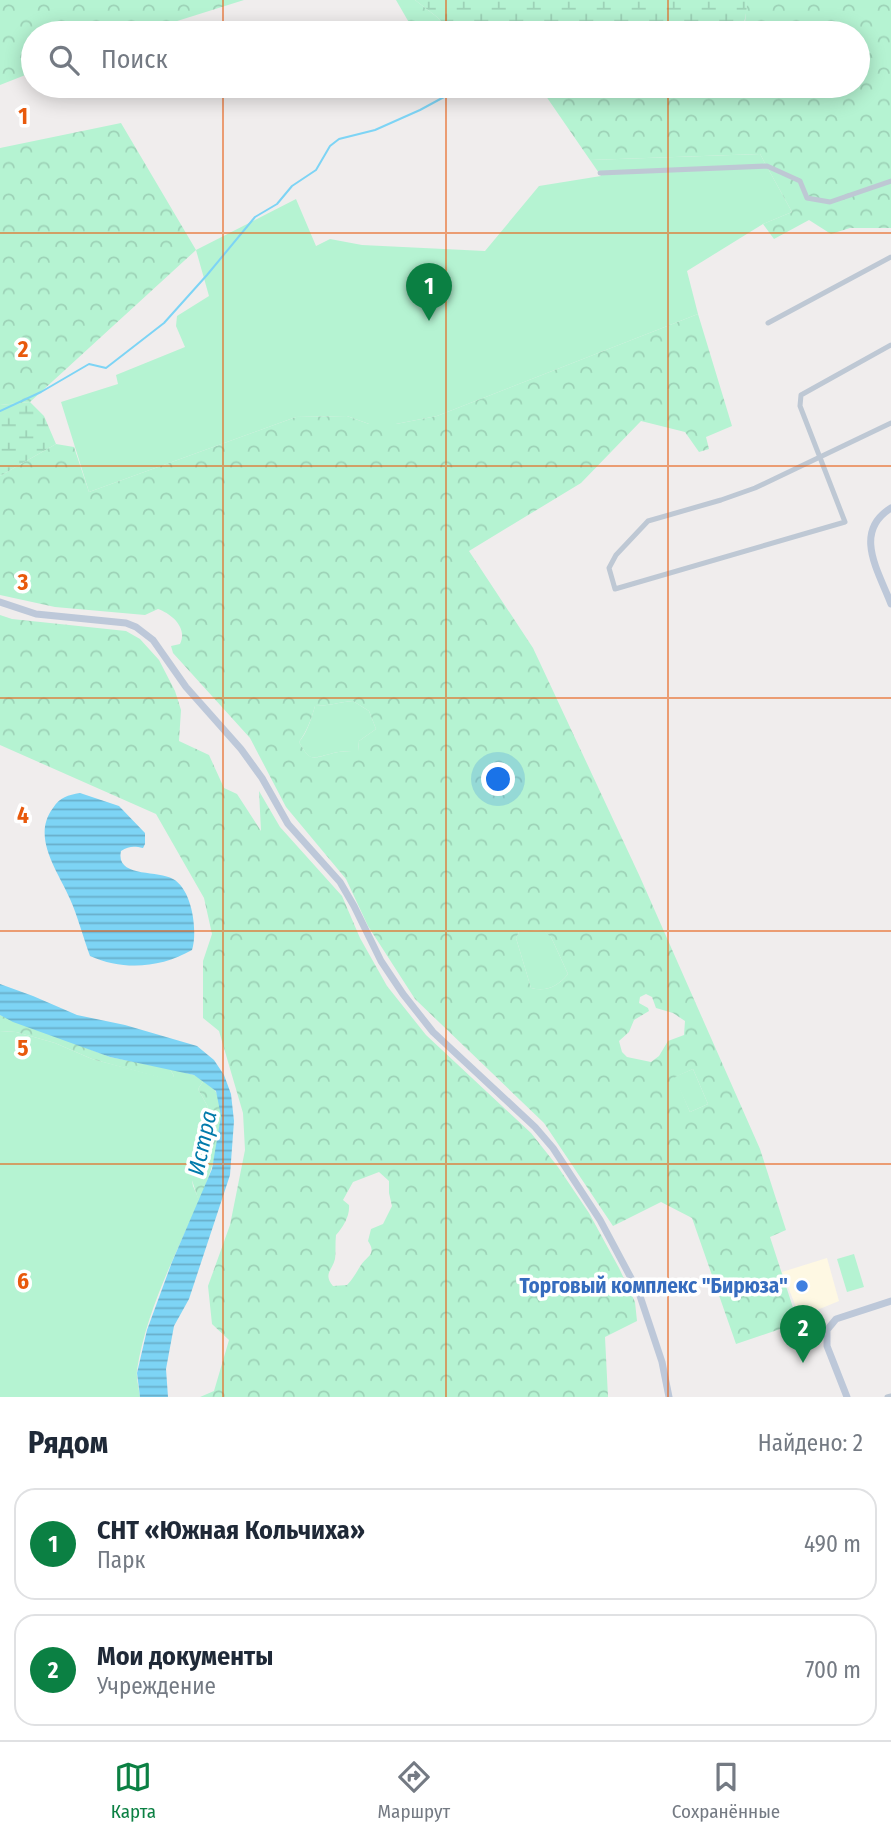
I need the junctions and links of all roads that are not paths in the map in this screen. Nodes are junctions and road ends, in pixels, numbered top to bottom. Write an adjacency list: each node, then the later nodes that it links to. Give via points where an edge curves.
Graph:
1 (600, 173): 2 (street, via 768,166 800,181 807,198 830,202)
2 (891, 181)
3 (891, 257): 4 (street)
4 (768, 323)
5 (891, 345): 7 (street, via 801,395 800,406)
6 (891, 423): 7 (street)
7 (819, 455): 7 (street, via 751,489 648,522 609,568 615,589 845,522)
8 (891, 508): 10 (main road, via 876,520 870,550)
9 (0, 602): 12 (main road, via 36,614 126,623 153,640 186,687 242,749 288,824 340,882 403,995 433,1032 535,1127 567,1168 639,1293)
10 (891, 604)
11 (891, 1301): 13 (main road, via 836,1319 827,1329 827,1346)
12 (670, 1397)
13 (847, 1397)

